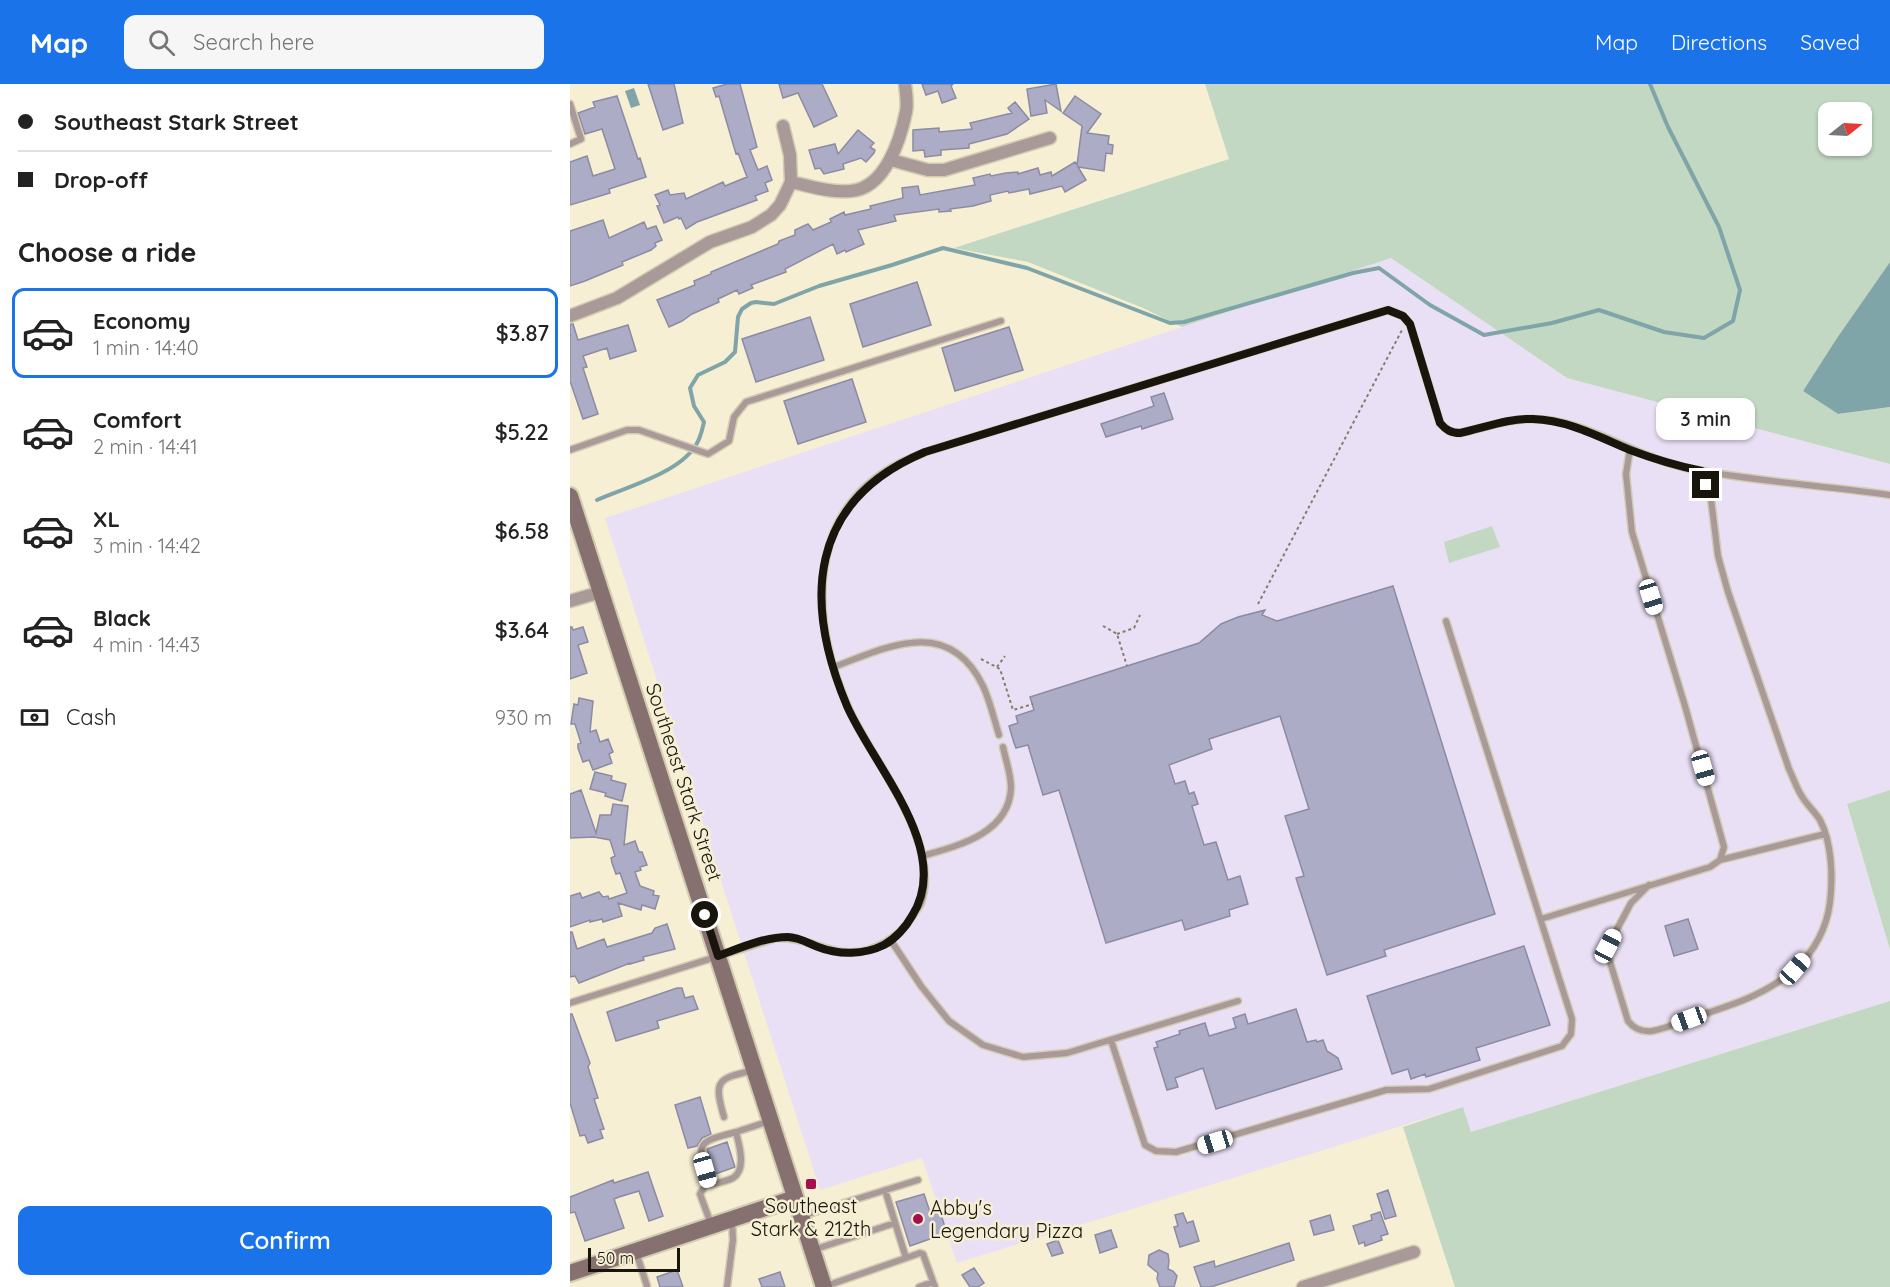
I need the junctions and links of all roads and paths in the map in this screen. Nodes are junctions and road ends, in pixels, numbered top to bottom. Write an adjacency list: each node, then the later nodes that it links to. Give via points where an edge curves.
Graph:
1 (905, 84): 6 (street, via 906,110)
2 (570, 104): 5 (lane, via 581,139)
3 (783, 126): 7 (street)
4 (1050, 138): 6 (street, via 944,170)
5 (570, 144)
6 (891, 160): 7 (street, via 873,182 853,191 829,191)
7 (791, 182): 8 (street, via 780,205 762,222 710,242 617,298)
8 (570, 316)
9 (1000, 321): 12 (lane, via 746,402 734,417 729,441 708,454 639,430 627,430)
10 (1410, 324): 11 (lane, via 1440,423 1452,433 1533,419 1561,422); 18 (path, via 1402,330); 25 (lane, via 1395,311 1379,312 900,463 860,493 840,522 826,553 821,601)
11 (1630, 449): 13 (lane); 33 (lane, via 1626,474 1632,532 1721,831 1724,847)
12 (570, 450)
13 (1702, 471): 14 (lane); 31 (lane, via 1728,592 1789,769)
14 (1890, 495)
15 (570, 496): 16 (main road, Southeast Stark Street)
16 (601, 592): 17 (street); 37 (main road, Southeast Stark Street)
17 (570, 601)
18 (1258, 604)
19 (1140, 615): 22 (path, via 1134,628)
20 (1446, 621): 35 (lane)
21 (1103, 626): 22 (path)
22 (1117, 634): 26 (path)
23 (1005, 656): 27 (path)
24 (981, 659): 27 (path)
25 (834, 666): 29 (lane, via 906,642 938,644 965,660 977,675); 32 (lane, via 848,707 904,809)
26 (1127, 666)
27 (997, 667): 28 (path, via 1013,710)
28 (1033, 704)
29 (999, 735)
30 (1003, 747): 32 (lane, via 1011,789 997,822 963,845)
31 (1825, 834): 33 (lane); 34 (lane, via 1830,903 1813,949 1795,969 1755,996 1653,1031 1633,1027 1628,1021 1607,952 1631,903)
32 (922, 856): 36 (lane, via 924,886 920,904 907,925)
33 (1720, 860): 34 (lane, via 1710,867)
34 (1649, 885): 35 (lane)
35 (1541, 919): 40 (lane, via 1572,1019 1571,1034 1562,1046 1429,1089 1386,1090 1194,1148 1156,1151 1144,1145)
36 (890, 939): 37 (lane, via 849,954 790,937 776,938); 40 (lane, via 949,1021 983,1045 1023,1057 1067,1053)
37 (718, 956): 39 (lane); 41 (main road, Southeast Stark Street)
38 (1238, 1001): 40 (lane)
39 (570, 1003)
40 (1111, 1040)
41 (754, 1070): 42 (lane, via 723,1078 718,1098); 43 (main road, Southeast Stark Street)
42 (724, 1117)
43 (771, 1121): 44 (lane); 48 (main road, Southeast Stark Street)
44 (736, 1132): 46 (lane, via 741,1164 737,1173); 46 (lane, via 702,1145)
45 (918, 1180): 47 (lane)
46 (710, 1185): 52 (lane, via 700,1194)
47 (885, 1190): 49 (lane); 51 (lane)
48 (795, 1198): 49 (main road, Southeast Stark Street); 50 (main road)
49 (801, 1216): 53 (main road, Southeast Stark Street)
50 (732, 1219): 52 (main road); 60 (lane)
51 (895, 1223): 53 (lane); 56 (lane)
52 (712, 1226): 54 (main road)
53 (812, 1250): 61 (main road, Southeast Stark Street)
54 (636, 1251): 57 (main road); 59 (lane)
55 (1414, 1252): 63 (street)
56 (906, 1258): 58 (lane, via 923,1254); 61 (lane)
57 (570, 1273)
58 (934, 1285): 62 (lane)
59 (647, 1286)
60 (727, 1287)
61 (824, 1287)
62 (919, 1287)
63 (1303, 1287)

